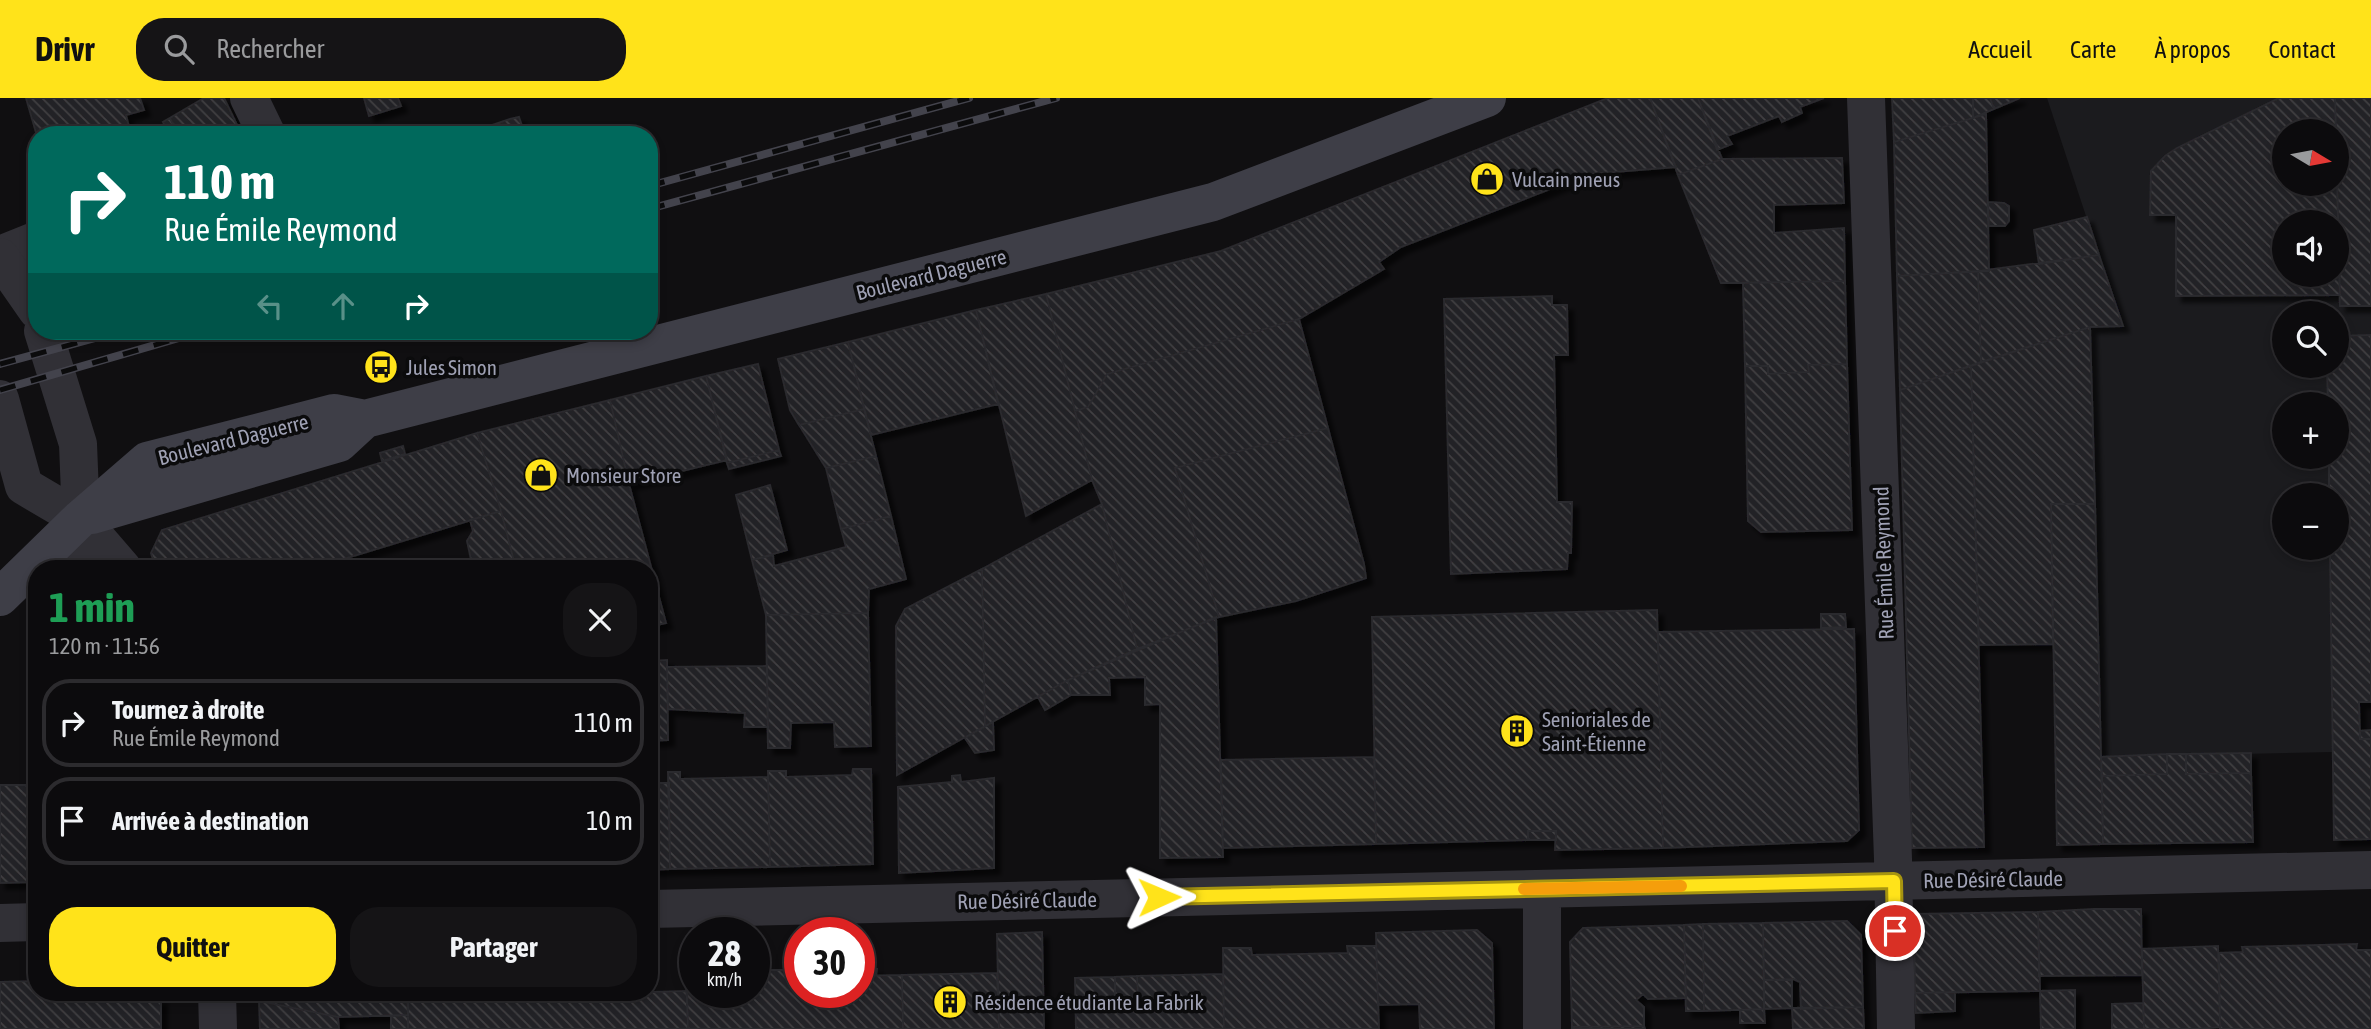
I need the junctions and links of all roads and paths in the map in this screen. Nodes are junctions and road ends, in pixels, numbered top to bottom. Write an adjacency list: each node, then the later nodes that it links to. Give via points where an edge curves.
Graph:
1 (249, 98): 4 (street)
2 (1487, 98): 10 (main road, Boulevard Daguerre, via 1213,202 365,419 334,413 147,461)
3 (1866, 98): 17 (street, Rue Émile Reymond)
4 (263, 126)
5 (28, 244): 6 (street)
6 (0, 256): 7 (street)
7 (28, 297)
8 (46, 340): 10 (street, via 78,444)
9 (0, 399): 10 (street, via 24,486)
10 (80, 519): 11 (main road, Boulevard Daguerre); 12 (street); 13 (street)
11 (38, 560)
12 (82, 560)
13 (115, 560)
14 (28, 570): 15 (main road, Boulevard Daguerre)
15 (0, 597)
16 (2371, 870): 17 (street, Rue Désiré Claude)
17 (1894, 881): 18 (street, Rue Désiré Claude); 25 (street, Rue Émile Reymond)
18 (1542, 889): 19 (street, Rue Désiré Claude); 24 (street)
19 (658, 909)
20 (28, 922): 21 (street)
21 (0, 923)
22 (217, 1001): 23 (street)
23 (218, 1029)
24 (1542, 1029)
25 (1896, 1029)

